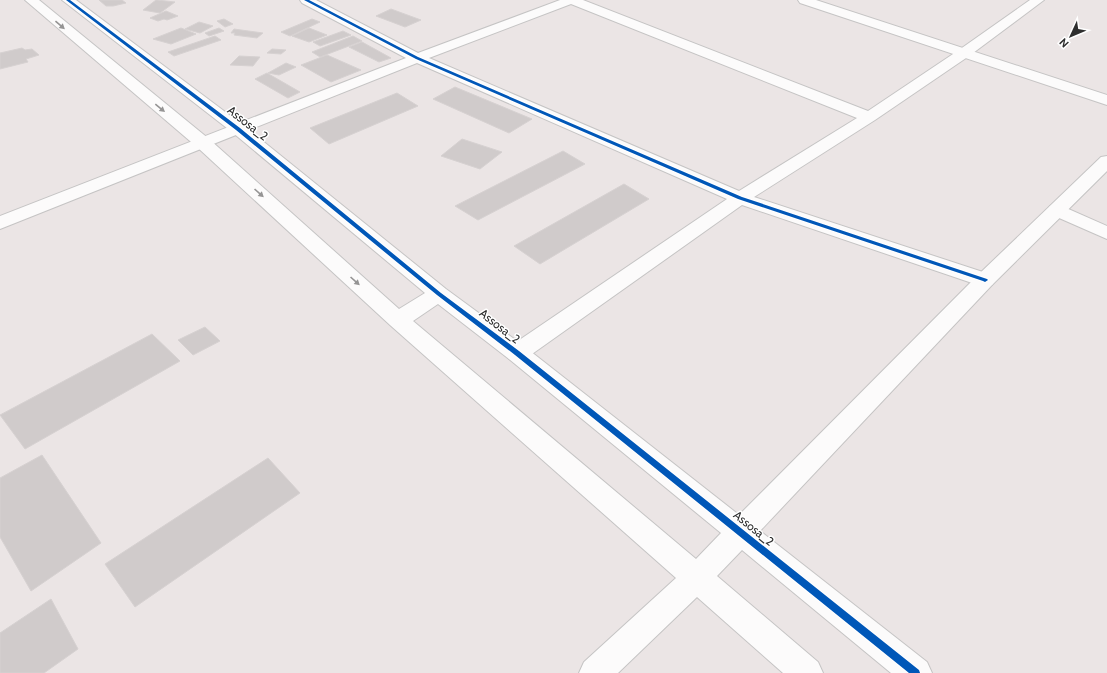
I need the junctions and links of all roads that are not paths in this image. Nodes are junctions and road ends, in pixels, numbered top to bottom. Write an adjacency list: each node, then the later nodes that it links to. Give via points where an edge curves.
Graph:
1 (31, 0): 12 (street, one-way to 12)
2 (68, 0): 11 (street, Assosa_2)
3 (306, 0): 8 (street)
4 (572, 0): 8 (street); 10 (street)
5 (804, 0): 7 (street)
6 (1033, 1): 7 (street)
7 (964, 53): 9 (street); 10 (street)
8 (418, 58): 11 (street); 14 (street)
9 (1107, 100)
10 (869, 117): 14 (street)
11 (238, 129): 12 (street); 19 (street, Assosa_2)
12 (203, 143): 16 (street); 20 (street, one-way to 20)
13 (1107, 161): 15 (street)
14 (740, 198): 18 (street); 21 (street)
15 (1057, 210): 17 (street); 18 (street)
16 (0, 223)
17 (1107, 233)
18 (985, 280): 22 (street)
19 (439, 294): 20 (street); 21 (street, Assosa_2)
20 (398, 320): 23 (street)
21 (517, 353): 22 (street, Assosa_2)
22 (740, 531): 23 (street); 26 (street, Assosa_2)
23 (696, 578): 24 (street); 25 (street)
24 (595, 673)
25 (807, 673)
26 (916, 673)

